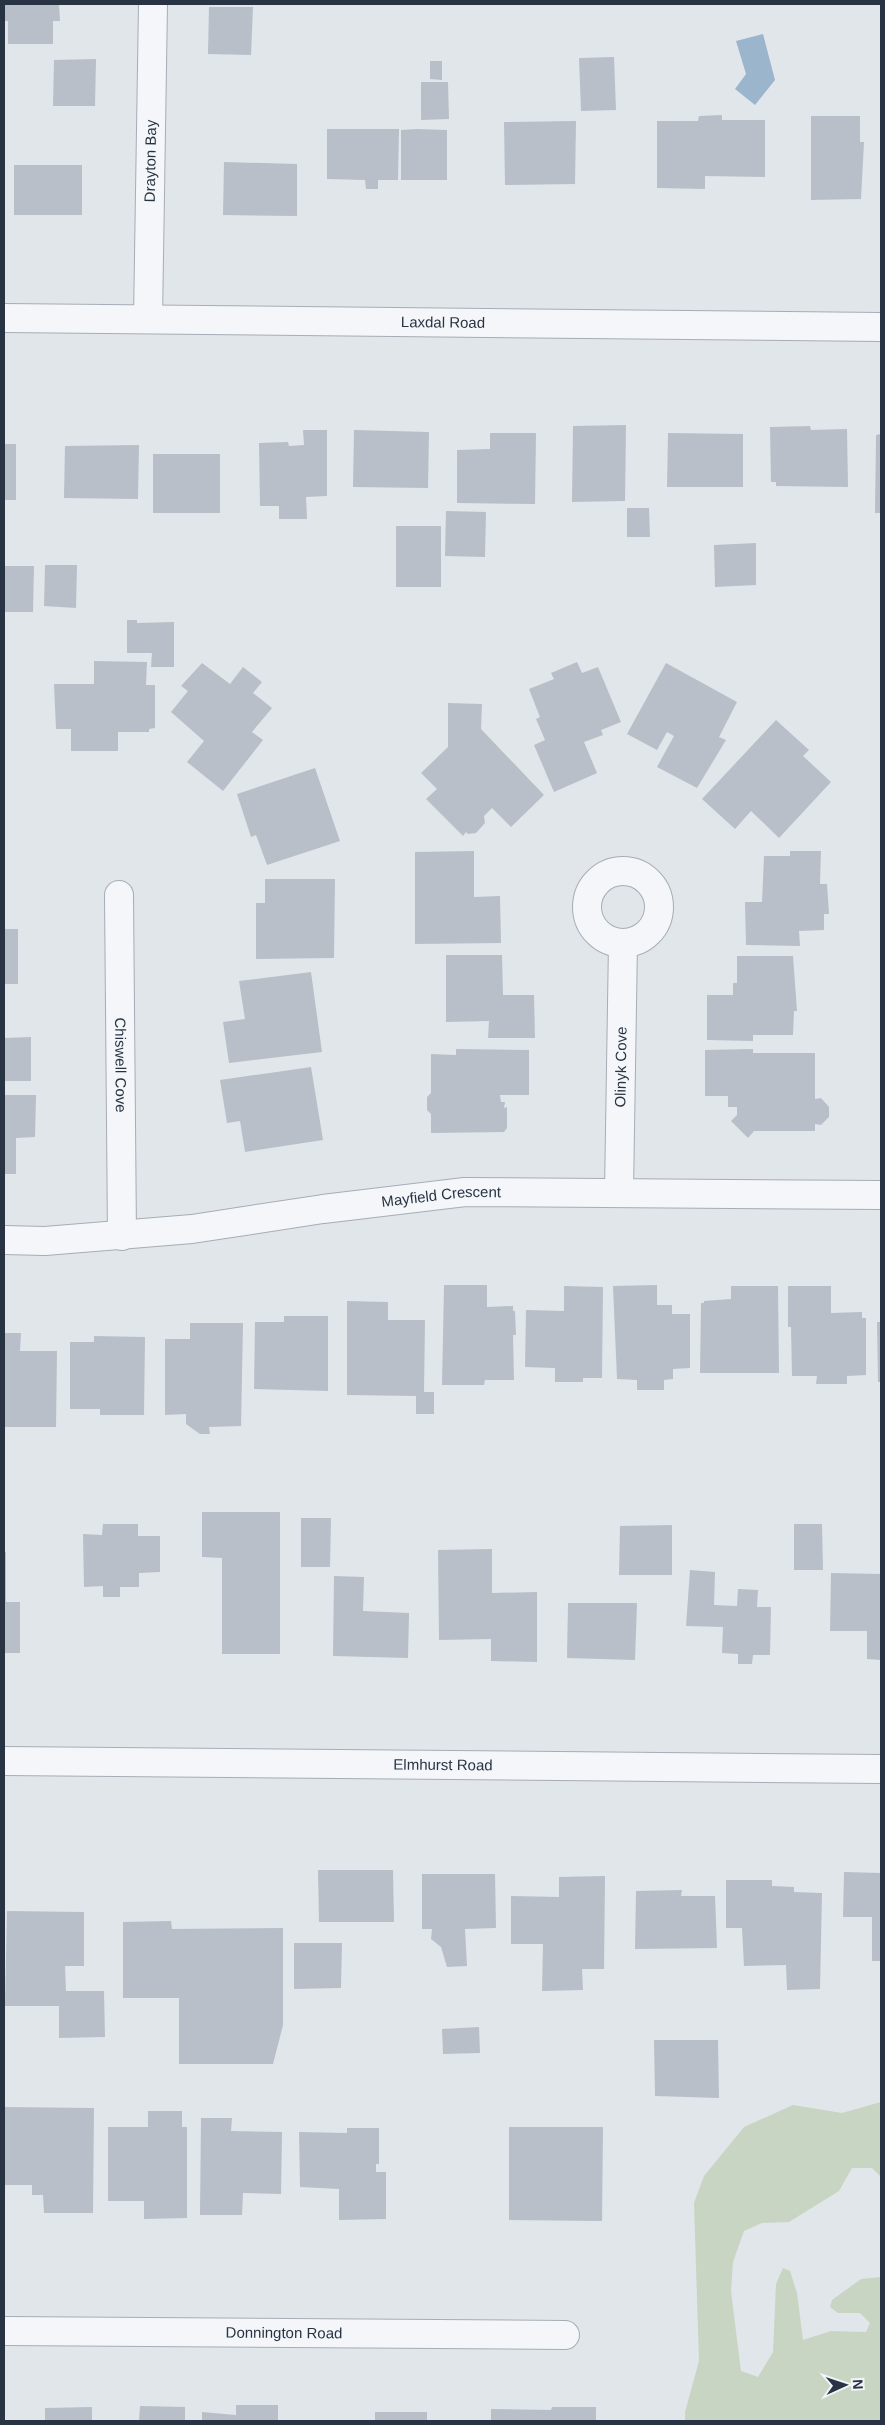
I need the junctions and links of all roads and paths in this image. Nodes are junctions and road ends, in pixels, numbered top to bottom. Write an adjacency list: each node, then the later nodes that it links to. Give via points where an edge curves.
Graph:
1 (153, 4): 3 (street, Drayton Bay)
2 (4, 318): 3 (street, Laxdal Road)
3 (148, 319): 4 (street, Laxdal Road)
4 (881, 327)
5 (119, 895): 9 (street, Chiswell Cove)
6 (623, 943): 7 (street, Olinyk Cove)
7 (619, 1192): 8 (street, Mayfield Crescent); 9 (street, Mayfield Crescent, via 465,1192)
8 (881, 1195)
9 (122, 1236): 10 (street, Mayfield Crescent)
10 (4, 1240)
11 (4, 1761): 12 (street, Elmhurst Road)
12 (881, 1770)
13 (4, 2331): 14 (street, Donnington Road)
14 (565, 2335)

